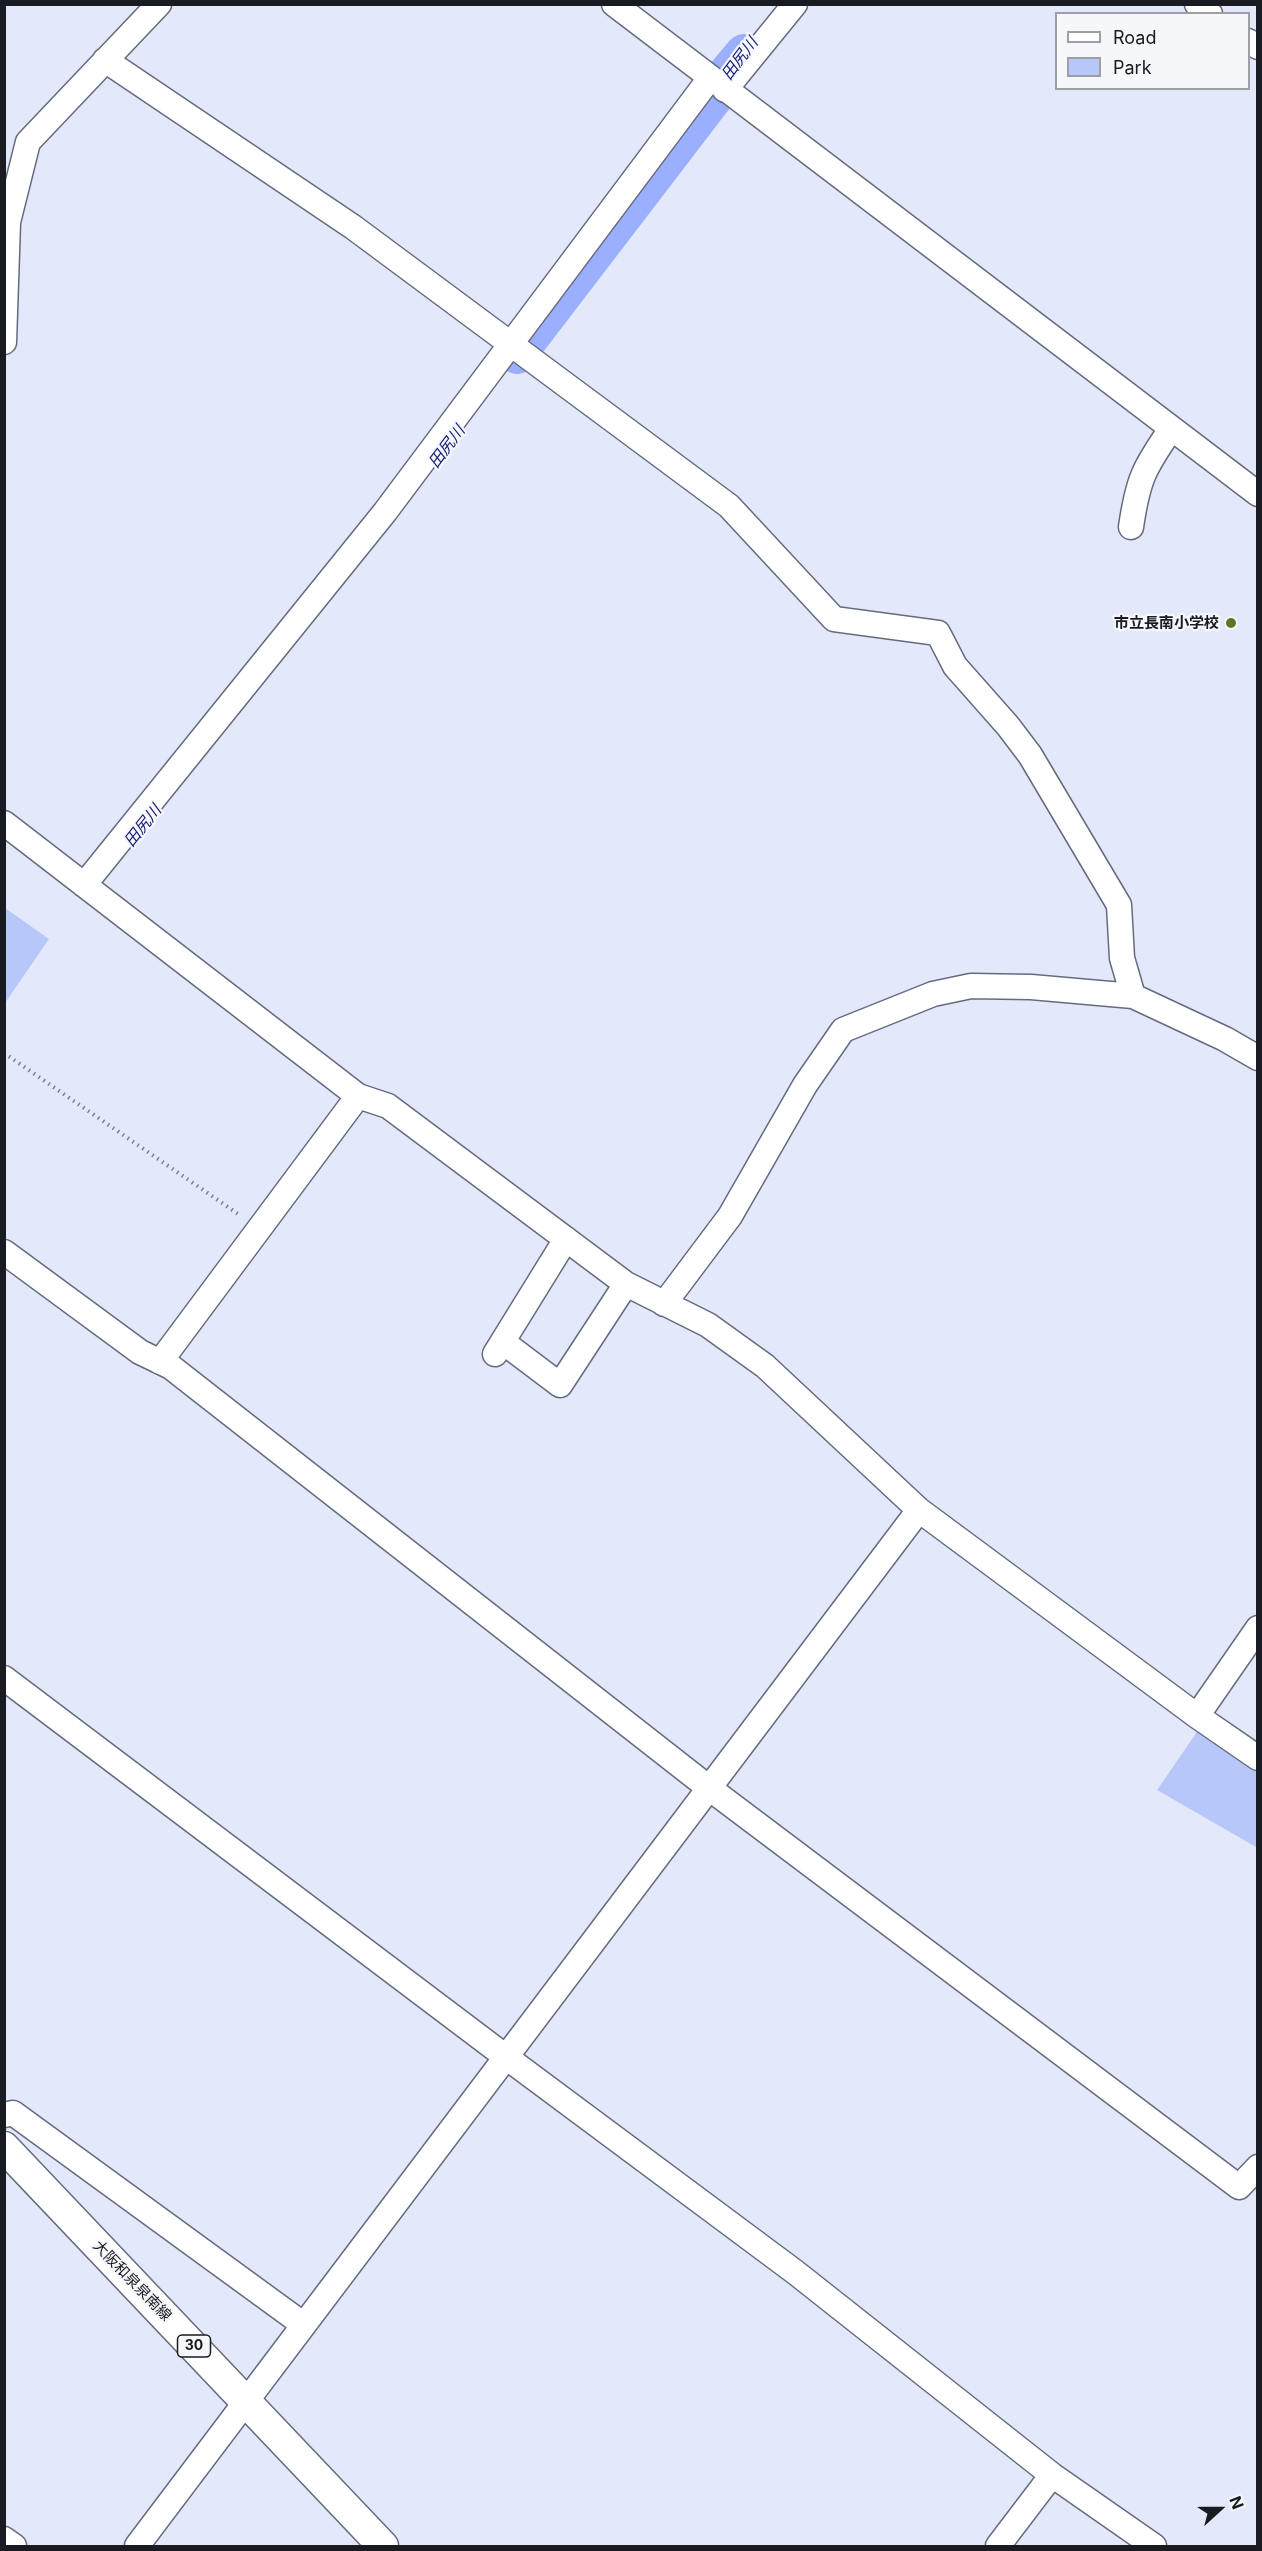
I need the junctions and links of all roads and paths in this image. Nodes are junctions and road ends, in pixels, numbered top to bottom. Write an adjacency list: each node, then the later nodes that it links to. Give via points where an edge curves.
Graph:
1 (159, 4): 4 (street)
2 (614, 4): 5 (street)
3 (795, 4): 5 (street)
4 (105, 60): 6 (street, via 28,142 8,222); 7 (street, via 353,227)
5 (718, 84): 7 (street); 8 (street)
6 (4, 342)
7 (510, 345): 12 (street, via 385,512); 13 (street, via 729,506 834,619 938,633 955,666 1030,755 1119,905 1122,958)
8 (1171, 429): 9 (street); 10 (street, via 1143,471)
9 (1257, 494)
10 (1131, 527)
11 (4, 824): 12 (street)
12 (84, 885): 16 (street)
13 (1132, 996): 15 (street); 21 (street, via 971,986 933,994 843,1030 805,1085 729,1216)
14 (4, 1053): 17 (path)
15 (1257, 1058)
16 (358, 1096): 17 (street); 18 (street, via 388,1106)
17 (259, 1229): 22 (street)
18 (566, 1239): 20 (street); 20 (street, via 498,1349 560,1384)
19 (4, 1252): 22 (street, via 140,1352)
20 (626, 1284): 21 (street)
21 (664, 1304): 23 (street, via 708,1325 765,1366)
22 (160, 1362): 28 (street)
23 (919, 1510): 26 (street); 28 (street)
24 (1257, 1628): 26 (street)
25 (4, 1678): 29 (street)
26 (1197, 1716): 27 (street)
27 (1257, 1758)
28 (709, 1788): 29 (street); 32 (street, via 1239,2187)
29 (506, 2057): 33 (street); 35 (street, via 795,2272)
30 (4, 2115): 33 (street, via 13,2113)
31 (4, 2146): 34 (main road, 大阪和泉泉南線 / 30)
32 (1257, 2167)
33 (304, 2325): 34 (street)
34 (247, 2401): 38 (street); 39 (main road, 大阪和泉泉南線 / 30)
35 (1052, 2475): 40 (street); 41 (street)
36 (4, 2540): 37 (street)
37 (14, 2547)
38 (136, 2547)
39 (383, 2547)
40 (998, 2547)
41 (1154, 2547)

